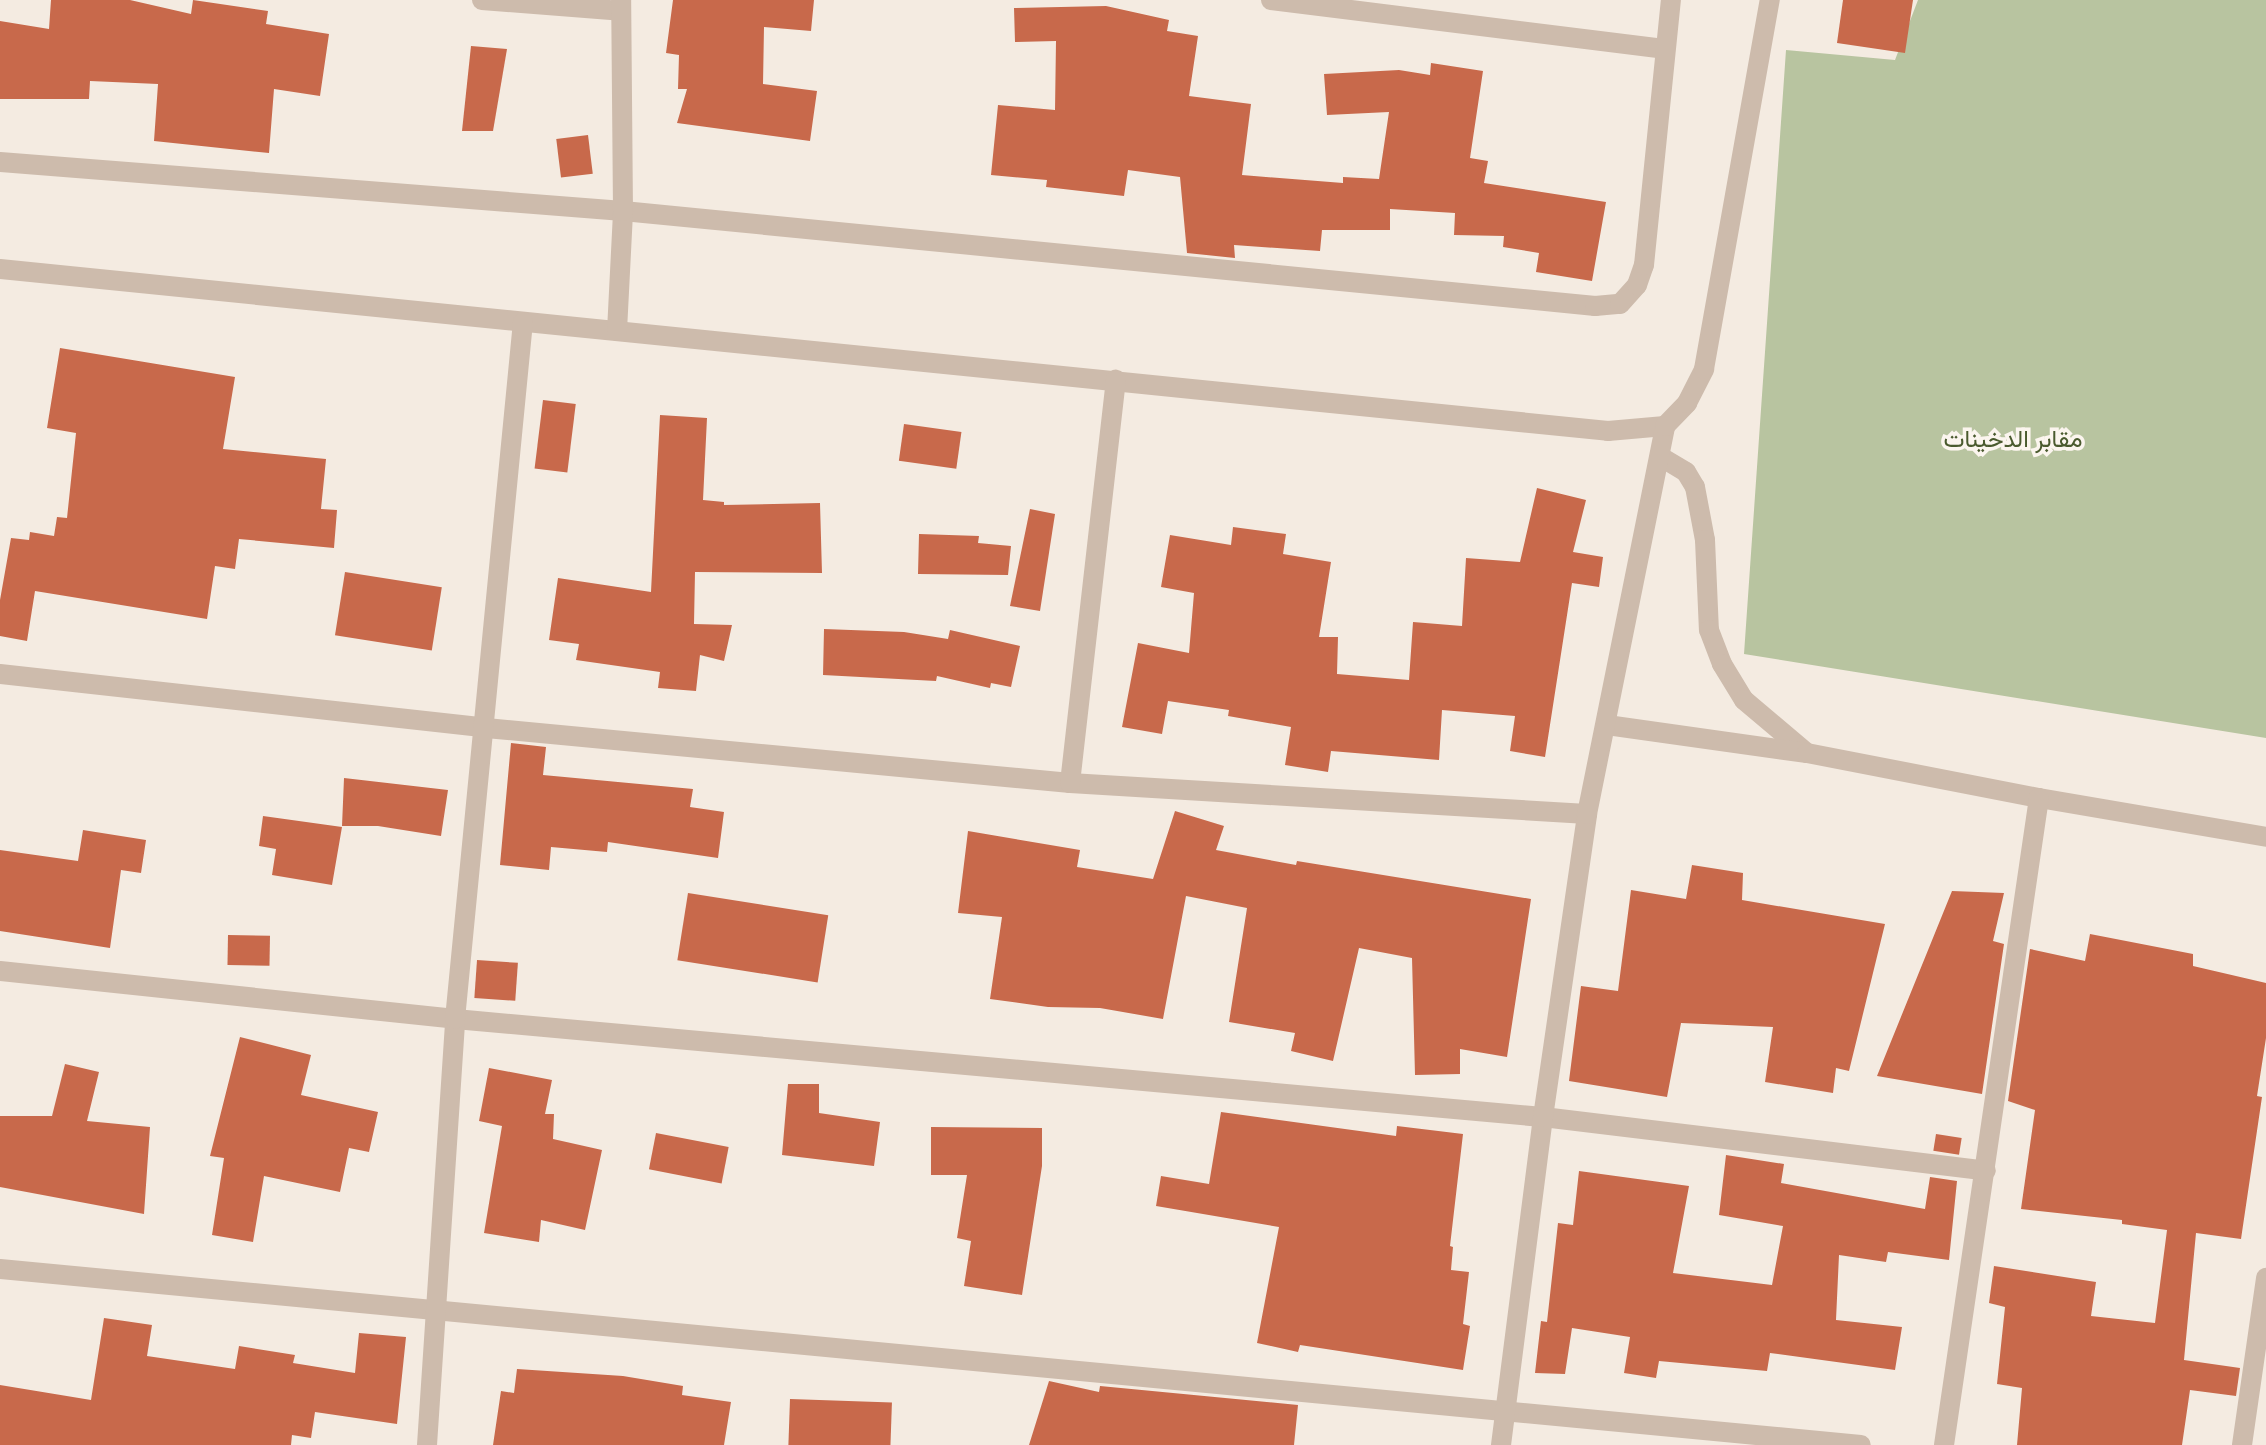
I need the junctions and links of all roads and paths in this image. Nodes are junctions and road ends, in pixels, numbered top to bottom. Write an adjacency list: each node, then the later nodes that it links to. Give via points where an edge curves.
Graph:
1 (482, 0): 5 (street)
2 (1271, 0): 6 (street)
3 (1671, 0): 6 (street)
4 (1770, 0): 13 (street, via 1704,369 1687,403)
5 (621, 5): 8 (street)
6 (1664, 49): 8 (street, via 1644,265 1637,285 1620,304 1579,305)
7 (0, 162): 8 (street)
8 (623, 211): 11 (street)
9 (0, 269): 10 (street)
10 (523, 322): 11 (street); 17 (street)
11 (617, 331): 12 (street)
12 (1116, 380): 13 (street, via 1608,431); 19 (street)
13 (1665, 426): 14 (street)
14 (1661, 457): 16 (street); 18 (street, via 1686,472 1695,487 1705,540 1709,630 1722,664 1744,700)
15 (0, 674): 17 (street)
16 (1607, 725): 18 (street); 21 (street)
17 (486, 728): 19 (street); 24 (street)
18 (1807, 753): 20 (street)
19 (1070, 783): 21 (street)
20 (2039, 798): 22 (street); 26 (street)
21 (1587, 814): 25 (street)
22 (2266, 837)
23 (0, 971): 24 (street)
24 (455, 1019): 25 (street); 29 (street)
25 (1543, 1117): 26 (street); 30 (street)
26 (1986, 1171): 34 (street)
27 (0, 1269): 29 (street)
28 (2266, 1278): 35 (street)
29 (437, 1312): 30 (street); 31 (street)
30 (1506, 1413): 32 (street); 33 (street)
31 (427, 1445)
32 (1501, 1445)
33 (1861, 1445)
34 (1944, 1445)
35 (2242, 1445)

